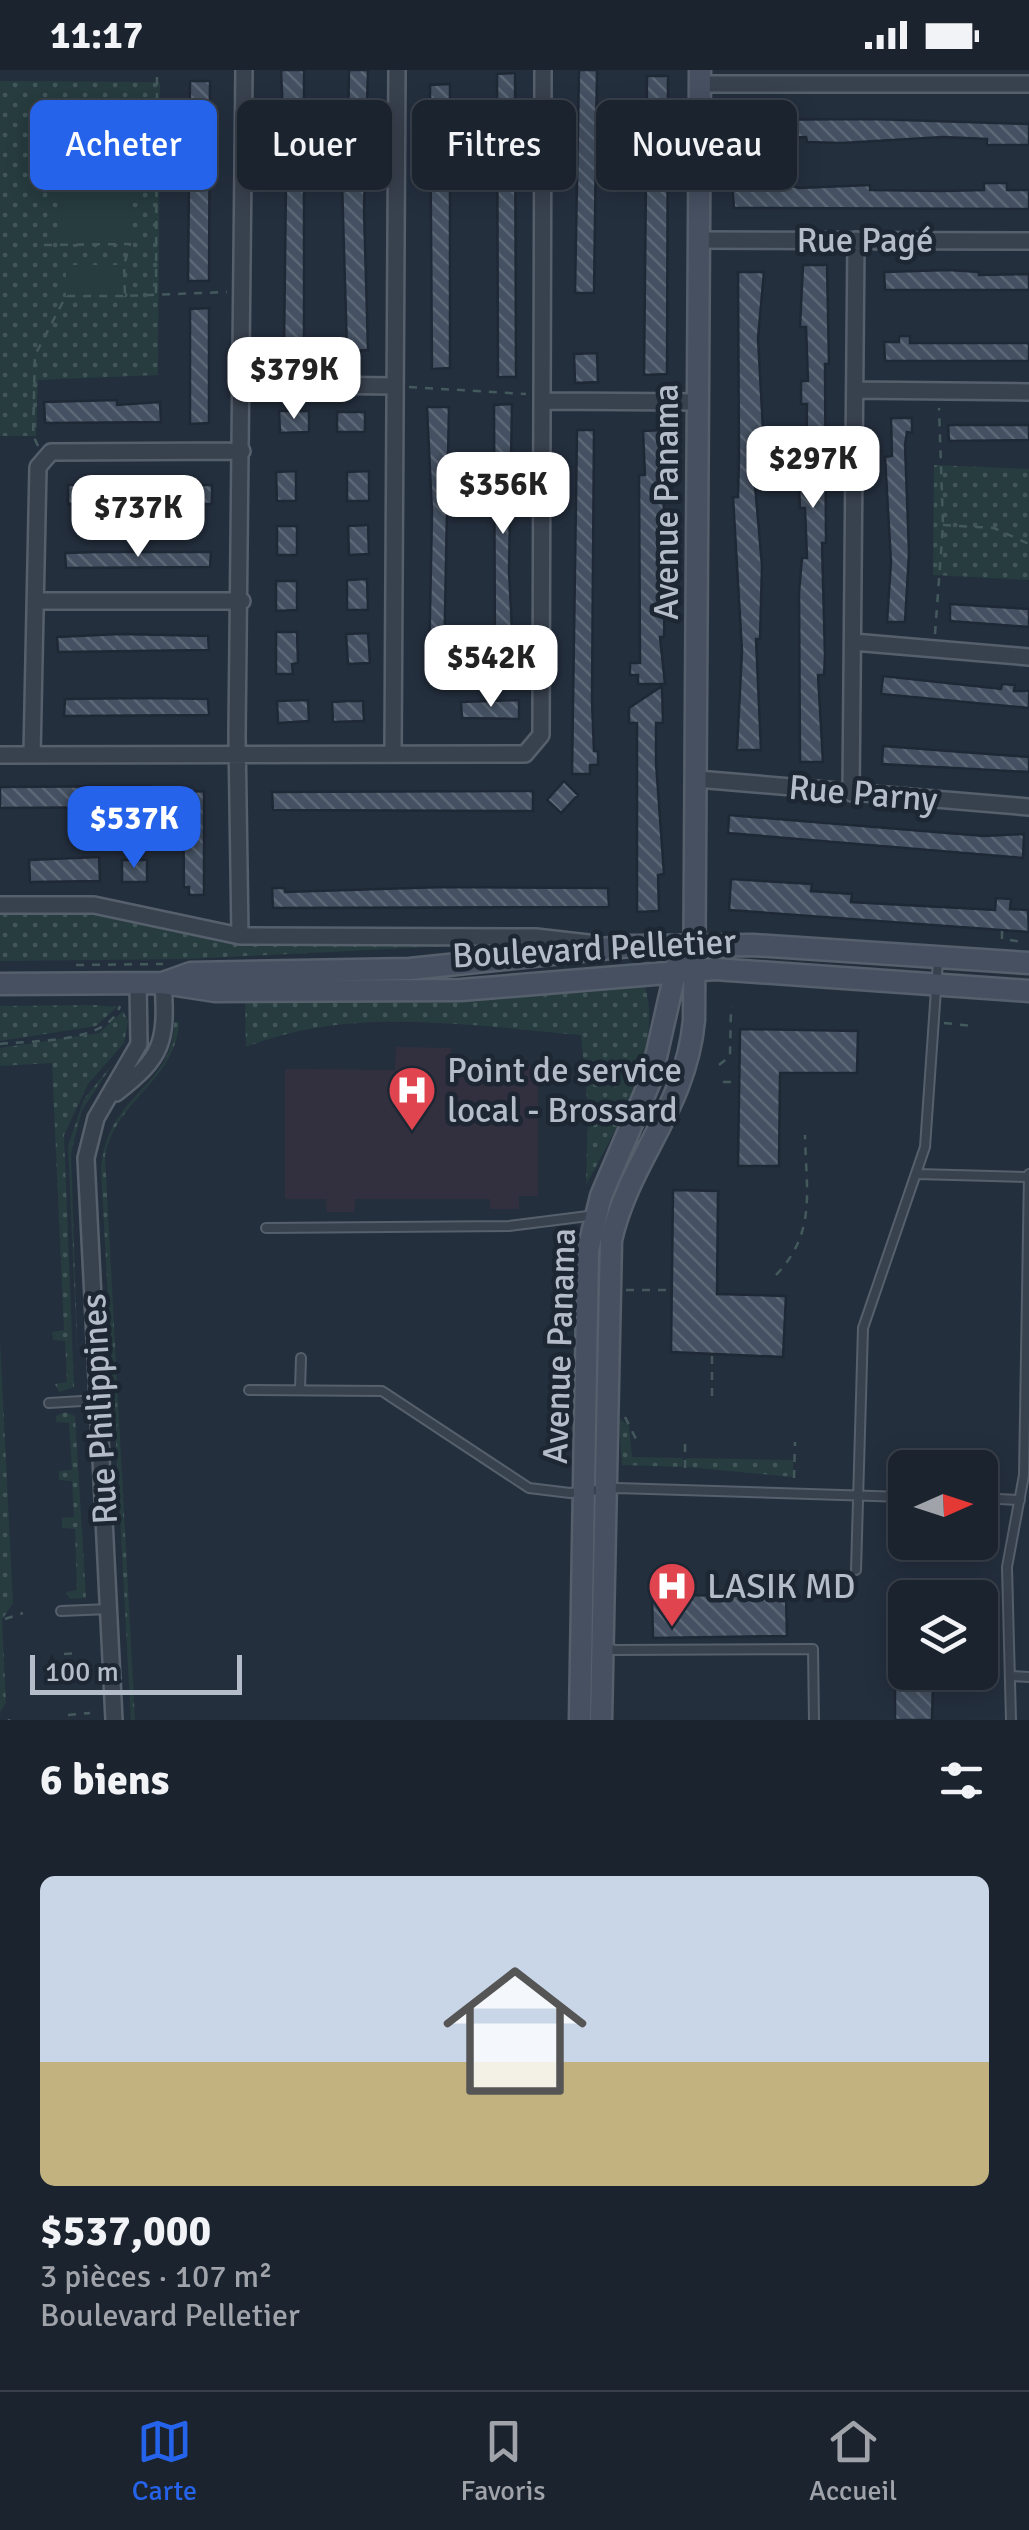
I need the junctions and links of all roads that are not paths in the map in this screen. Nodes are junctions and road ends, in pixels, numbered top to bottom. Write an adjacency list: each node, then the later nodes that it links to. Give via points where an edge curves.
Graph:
1 (244, 70): 9 (street)
2 (397, 70): 10 (street)
3 (543, 70): 13 (street)
4 (700, 77): 5 (street); 6 (street, Avenue Panama)
5 (1029, 84)
6 (700, 240): 7 (street, Rue Pagé); 14 (street, Avenue Panama)
7 (856, 240): 8 (street, Rue Pagé); 11 (street)
8 (1029, 241)
9 (242, 384): 10 (street); 15 (street)
10 (393, 386): 20 (street)
11 (855, 390): 12 (street); 18 (street)
12 (1029, 392)
13 (544, 398): 14 (street); 20 (street, via 541,735 525,754)
14 (699, 402): 24 (street, Avenue Panama)
15 (242, 452): 16 (street); 17 (street, via 42,456)
16 (242, 600): 17 (street); 21 (street)
17 (36, 601): 23 (street)
18 (853, 642): 19 (street); 25 (street)
19 (1029, 658)
20 (393, 752): 21 (street)
21 (237, 753): 23 (street); 28 (street)
22 (0, 755): 23 (street)
23 (32, 755)
24 (697, 779): 25 (street, Rue Parny); 29 (street, Avenue Panama)
25 (851, 792): 26 (street, Rue Parny)
26 (1029, 807)
27 (0, 904): 28 (street, Boulevard Pelletier, via 94,905)
28 (240, 936): 30 (street, Boulevard Pelletier, via 536,938)
29 (691, 942): 30 (street, Boulevard Pelletier); 31 (street, Boulevard Pelletier); 33 (street, Avenue Panama); 34 (street, Avenue Panama)
30 (630, 946): 35 (street, Boulevard Pelletier, via 410,969 191,974)
31 (938, 958): 32 (street, Boulevard Pelletier); 37 (lane)
32 (1029, 963)
33 (696, 970): 34 (street, Boulevard Pelletier); 37 (street, Boulevard Pelletier); 43 (street, Avenue Panama, via 692,1042 678,1091)
34 (674, 971): 35 (street, Boulevard Pelletier, via 461,990 215,991); 43 (street, Avenue Panama, via 651,1079)
35 (163, 982): 36 (street, Boulevard Pelletier); 40 (street, via 159,1051 141,1075)
36 (138, 983): 38 (street, Boulevard Pelletier); 40 (street, Rue Philippines, via 138,1044)
37 (936, 983): 39 (street, Boulevard Pelletier); 41 (lane, via 925,1147)
38 (0, 984)
39 (1029, 991)
40 (104, 1102): 50 (street, Rue Philippines, via 86,1158)
41 (917, 1174): 42 (lane); 53 (lane, via 862,1328)
42 (1028, 1176): 45 (lane)
43 (606, 1219): 44 (lane); 52 (street, Avenue Panama)
44 (266, 1228)
45 (1028, 1295): 46 (lane)
46 (1028, 1355): 56 (lane)
47 (301, 1358): 48 (lane)
48 (300, 1389): 49 (lane); 52 (lane, via 382,1391 529,1488)
49 (249, 1390)
50 (98, 1400): 51 (lane); 58 (street, Rue Philippines)
51 (49, 1404)
52 (595, 1490): 53 (lane); 60 (street, Avenue Panama)
53 (856, 1496): 54 (lane); 57 (lane)
54 (888, 1497)
55 (998, 1499): 56 (lane)
56 (1020, 1500): 61 (lane, via 1007,1567 1006,1663)
57 (856, 1570)
58 (109, 1609): 59 (lane); 63 (street, Rue Philippines)
59 (61, 1611)
60 (591, 1644): 64 (street, Avenue Panama); 65 (street, Avenue Panama); 66 (lane, via 614,1650 813,1649)
61 (1012, 1676): 62 (lane); 67 (lane)
62 (1029, 1677)
63 (114, 1720)
64 (580, 1720)
65 (601, 1720)
66 (814, 1720)
67 (1011, 1720)

